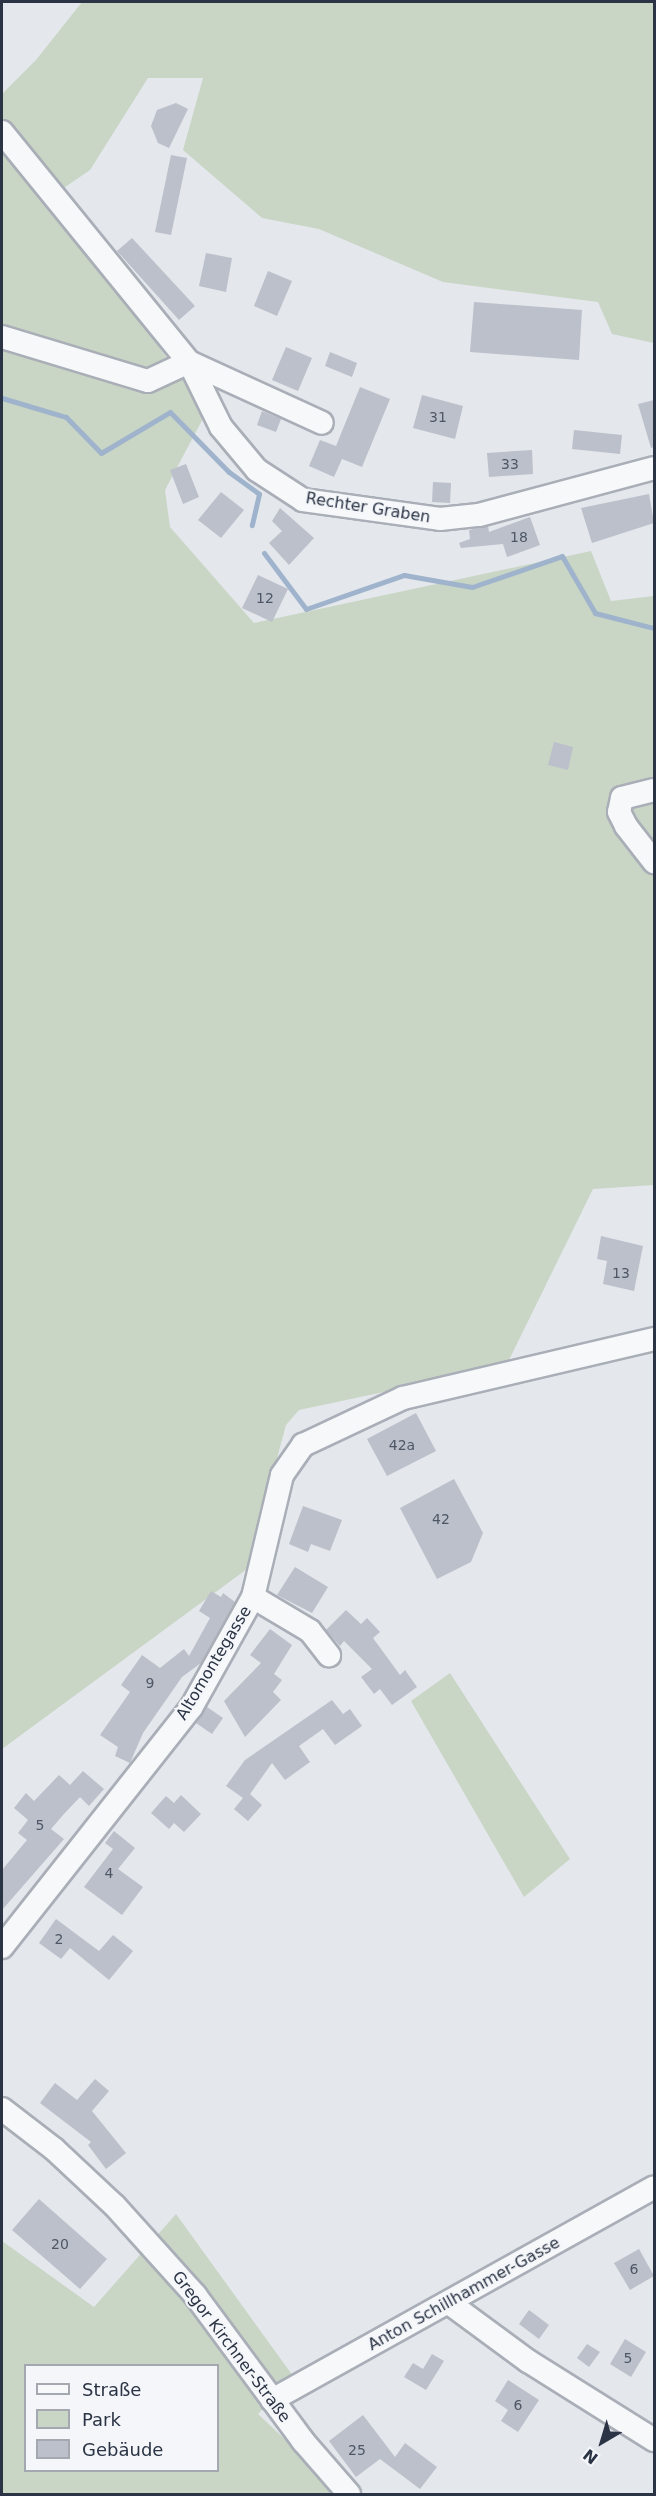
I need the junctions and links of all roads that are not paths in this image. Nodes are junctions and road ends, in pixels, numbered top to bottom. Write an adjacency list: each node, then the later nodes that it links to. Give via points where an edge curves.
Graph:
1 (2, 132): 3 (street, Rechter Graben)
2 (2, 337): 3 (street, via 148,381)
3 (189, 362): 4 (street); 5 (street, Rechter Graben, via 221,426 257,470 303,500 440,519 469,516)
4 (322, 423)
5 (654, 468)
6 (654, 790): 7 (street, via 622,798 619,812)
7 (654, 862)
8 (654, 1340): 9 (street, Altomontegasse, via 403,1398 303,1445 282,1475)
9 (253, 1597): 10 (street, via 310,1631); 11 (street, Altomontegasse, via 191,1708)
10 (329, 1654)
11 (2, 1947)
12 (2, 2109): 15 (street, Gregor Kirchner-Straße, via 54,2149 115,2206 195,2295)
13 (654, 2187): 14 (street, Anton Schillhammer-Gasse)
14 (449, 2303): 15 (street, Anton Schillhammer-Gasse); 16 (street, via 528,2361)
15 (272, 2400): 17 (street, Gregor Kirchner-Straße)
16 (654, 2440)
17 (349, 2494)

